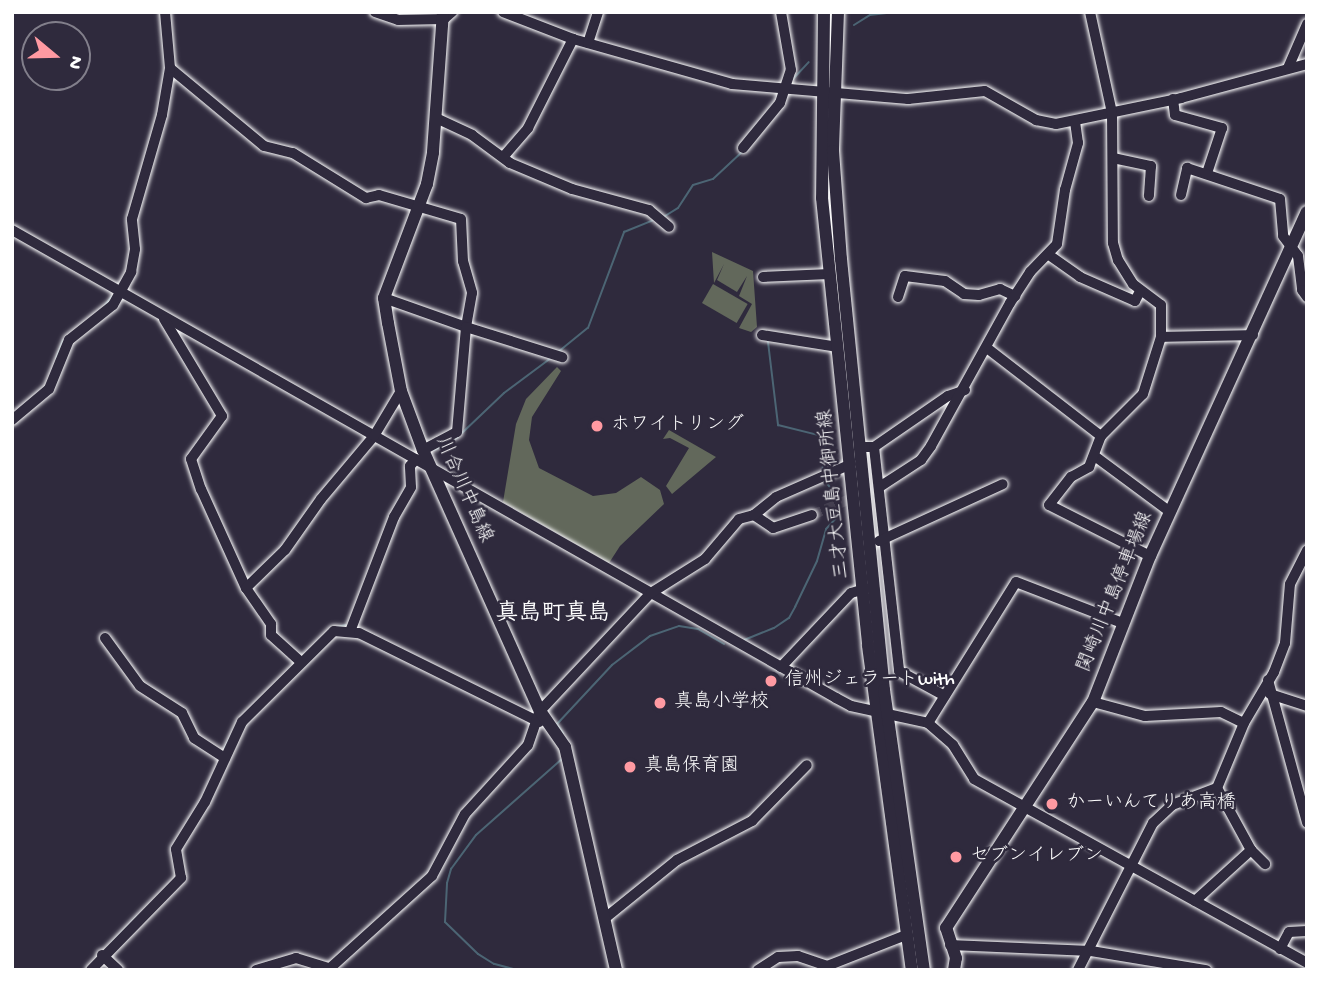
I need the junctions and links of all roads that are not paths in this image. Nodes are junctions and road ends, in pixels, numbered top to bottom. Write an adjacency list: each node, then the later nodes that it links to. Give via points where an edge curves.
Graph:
1 (165, 12): 14 (street)
2 (374, 12): 9 (street, via 397,19)
3 (503, 12): 11 (street)
4 (598, 12): 12 (street)
5 (781, 12): 16 (street, via 791,62)
6 (824, 12): 17 (main road, 三才大豆島中御所線)
7 (838, 12): 17 (main road, 三才大豆島中御所線)
8 (1090, 12): 19 (street)
9 (446, 15): 20 (main road)
10 (1307, 24): 15 (street)
11 (573, 39): 12 (street); 23 (street, via 528,128)
12 (589, 43): 16 (street, via 732,85)
13 (1307, 64): 15 (street)
14 (170, 68): 28 (street, via 264,146 293,153 366,198 379,195); 37 (street, via 132,219 133,261)
15 (1288, 68): 18 (street)
16 (785, 86): 17 (street); 22 (street, via 780,103)
17 (827, 90): 21 (street, via 908,99 985,91 1036,120); 34 (main road, 三才大豆島中御所線, via 822,198); 55 (main road, 三才大豆島中御所線, via 839,246)
18 (1173, 99): 19 (street); 25 (street, via 1175,115 1222,128)
19 (1112, 113): 21 (street); 24 (street)
20 (436, 118): 23 (street); 28 (main road, via 429,174)
21 (1075, 122): 33 (street, via 1074,169 1065,190 1057,244)
22 (743, 148)
23 (504, 156): 30 (street, via 572,189)
24 (1112, 158): 27 (street, via 1151,166); 36 (street, via 1113,243 1118,260)
25 (1207, 173): 26 (street, via 1187,168); 32 (street, via 1228,185 1280,199 1283,236)
26 (1181, 195)
27 (1149, 197)
28 (418, 209): 41 (main road); 43 (street, via 461,219 463,261 472,293)
29 (1307, 212): 32 (main road, 関崎川中島停車場線)
30 (664, 221)
31 (12, 230): 37 (street)
32 (1290, 248): 40 (street, via 1300,263); 45 (main road, 関崎川中島停車場線)
33 (1049, 255): 36 (street, via 1080,277 1135,301); 38 (street, via 1030,272)
34 (830, 274): 35 (street); 47 (main road, 三才大豆島中御所線)
35 (763, 277)
36 (1140, 290): 46 (street, via 1161,305)
37 (121, 292): 42 (street); 52 (street, via 113,306 69,341 49,389)
38 (1015, 296): 39 (street, via 1000,289 964,294 945,281 905,276); 48 (street)
39 (898, 297)
40 (1307, 297)
41 (384, 298): 43 (street); 51 (main road, 川合川中島線)
42 (164, 318): 53 (street); 68 (street, via 222,416 191,459)
43 (466, 327): 49 (street); 56 (street, via 457,432)
44 (762, 335): 47 (street)
45 (1253, 335): 46 (street); 62 (main road, 関崎川中島停車場線)
46 (1161, 337): 54 (street, via 1143,394)
47 (838, 347): 58 (main road, 三才大豆島中御所線)
48 (987, 348): 50 (street); 54 (street)
49 (559, 356)
50 (965, 390): 55 (street); 61 (street, via 920,460)
51 (401, 391): 53 (street); 56 (main road, 川合川中島線)
52 (12, 420)
53 (374, 436): 56 (street); 68 (street, via 273,565)
54 (1101, 436): 57 (street)
55 (868, 447): 65 (main road, 三才大豆島中御所線)
56 (419, 454): 59 (main road, 川合川中島線); 72 (street, via 410,466 411,486 394,517)
57 (1096, 457): 62 (street); 67 (street, via 1063,485 1049,505)
58 (851, 464): 63 (street, via 776,497); 69 (main road, 三才大豆島中御所線)
59 (435, 474): 70 (street); 82 (main road, 川合川中島線)
60 (1003, 484): 65 (street)
61 (881, 485)
62 (1170, 512): 67 (main road, 関崎川中島停車場線)
63 (754, 515): 64 (street, via 773,528); 70 (street, via 739,519 705,559)
64 (811, 515)
65 (878, 541): 78 (street, via 899,671); 81 (main road, 三才大豆島中御所線)
66 (1307, 550): 76 (street, via 1290,584 1285,643)
67 (1150, 556): 71 (main road, 関崎川中島停車場線)
68 (246, 588): 74 (street, via 271,624 271,635)
69 (865, 589): 75 (street, via 851,593); 81 (main road, 三才大豆島中御所線)
70 (651, 593): 75 (street); 82 (street)
71 (1122, 623): 78 (street, via 1016,582); 79 (main road, 関崎川中島停車場線)
72 (351, 629): 74 (street, via 334,631); 82 (street)
73 (105, 638): 85 (street, via 140,686 182,713 194,737)
74 (299, 660): 85 (street, via 242,722)
75 (781, 667): 81 (street, via 851,706)
76 (1268, 680): 77 (street); 84 (street)
77 (1270, 694): 80 (street); 89 (street)
78 (945, 696): 83 (street)
79 (1093, 702): 84 (street, via 1145,716 1221,712); 88 (main road, 関崎川中島停車場線, via 1070,743)
80 (1307, 706)
81 (881, 713): 83 (street); 96 (main road, 三才大豆島中御所線); 109 (main road, 三才大豆島中御所線)
82 (539, 716): 94 (main road, 川合川中島線, via 565,747); 102 (street, via 528,745 465,814 432,876)
83 (928, 723): 88 (street, via 953,745 974,779)
84 (1244, 723): 87 (street)
85 (225, 758): 100 (street, via 176,849 181,878)
86 (807, 765): 94 (street, via 752,821 677,860)
87 (1217, 788): 90 (street); 92 (street, via 1161,813 1142,839)
88 (1022, 807): 92 (street); 97 (main road, 関崎川中島停車場線, via 946,928)
89 (1307, 822)
90 (1251, 850): 91 (street); 93 (street)
91 (1265, 864)
92 (1132, 866): 93 (street); 99 (street)
93 (1195, 901): 98 (street)
94 (604, 919): 106 (main road, 川合川中島線)
95 (1307, 931): 98 (street, via 1289,932)
96 (906, 935): 107 (street, via 827,966 797,956 778,957); 108 (main road, 三才大豆島中御所線)
97 (950, 945): 99 (street); 110 (main road, 関崎川中島停車場線, via 956,958)
98 (1280, 949): 101 (street)
99 (1091, 951): 111 (street); 112 (street)
100 (102, 955): 103 (street); 104 (street)
101 (1307, 963): 113 (street)
102 (329, 969): 105 (street, via 296,957)
103 (91, 970)
104 (118, 970)
105 (256, 970)
106 (615, 970)
107 (758, 970)
108 (912, 970)
109 (924, 970)
110 (954, 970)
111 (1078, 970)
112 (1206, 970)
113 (1304, 970)

